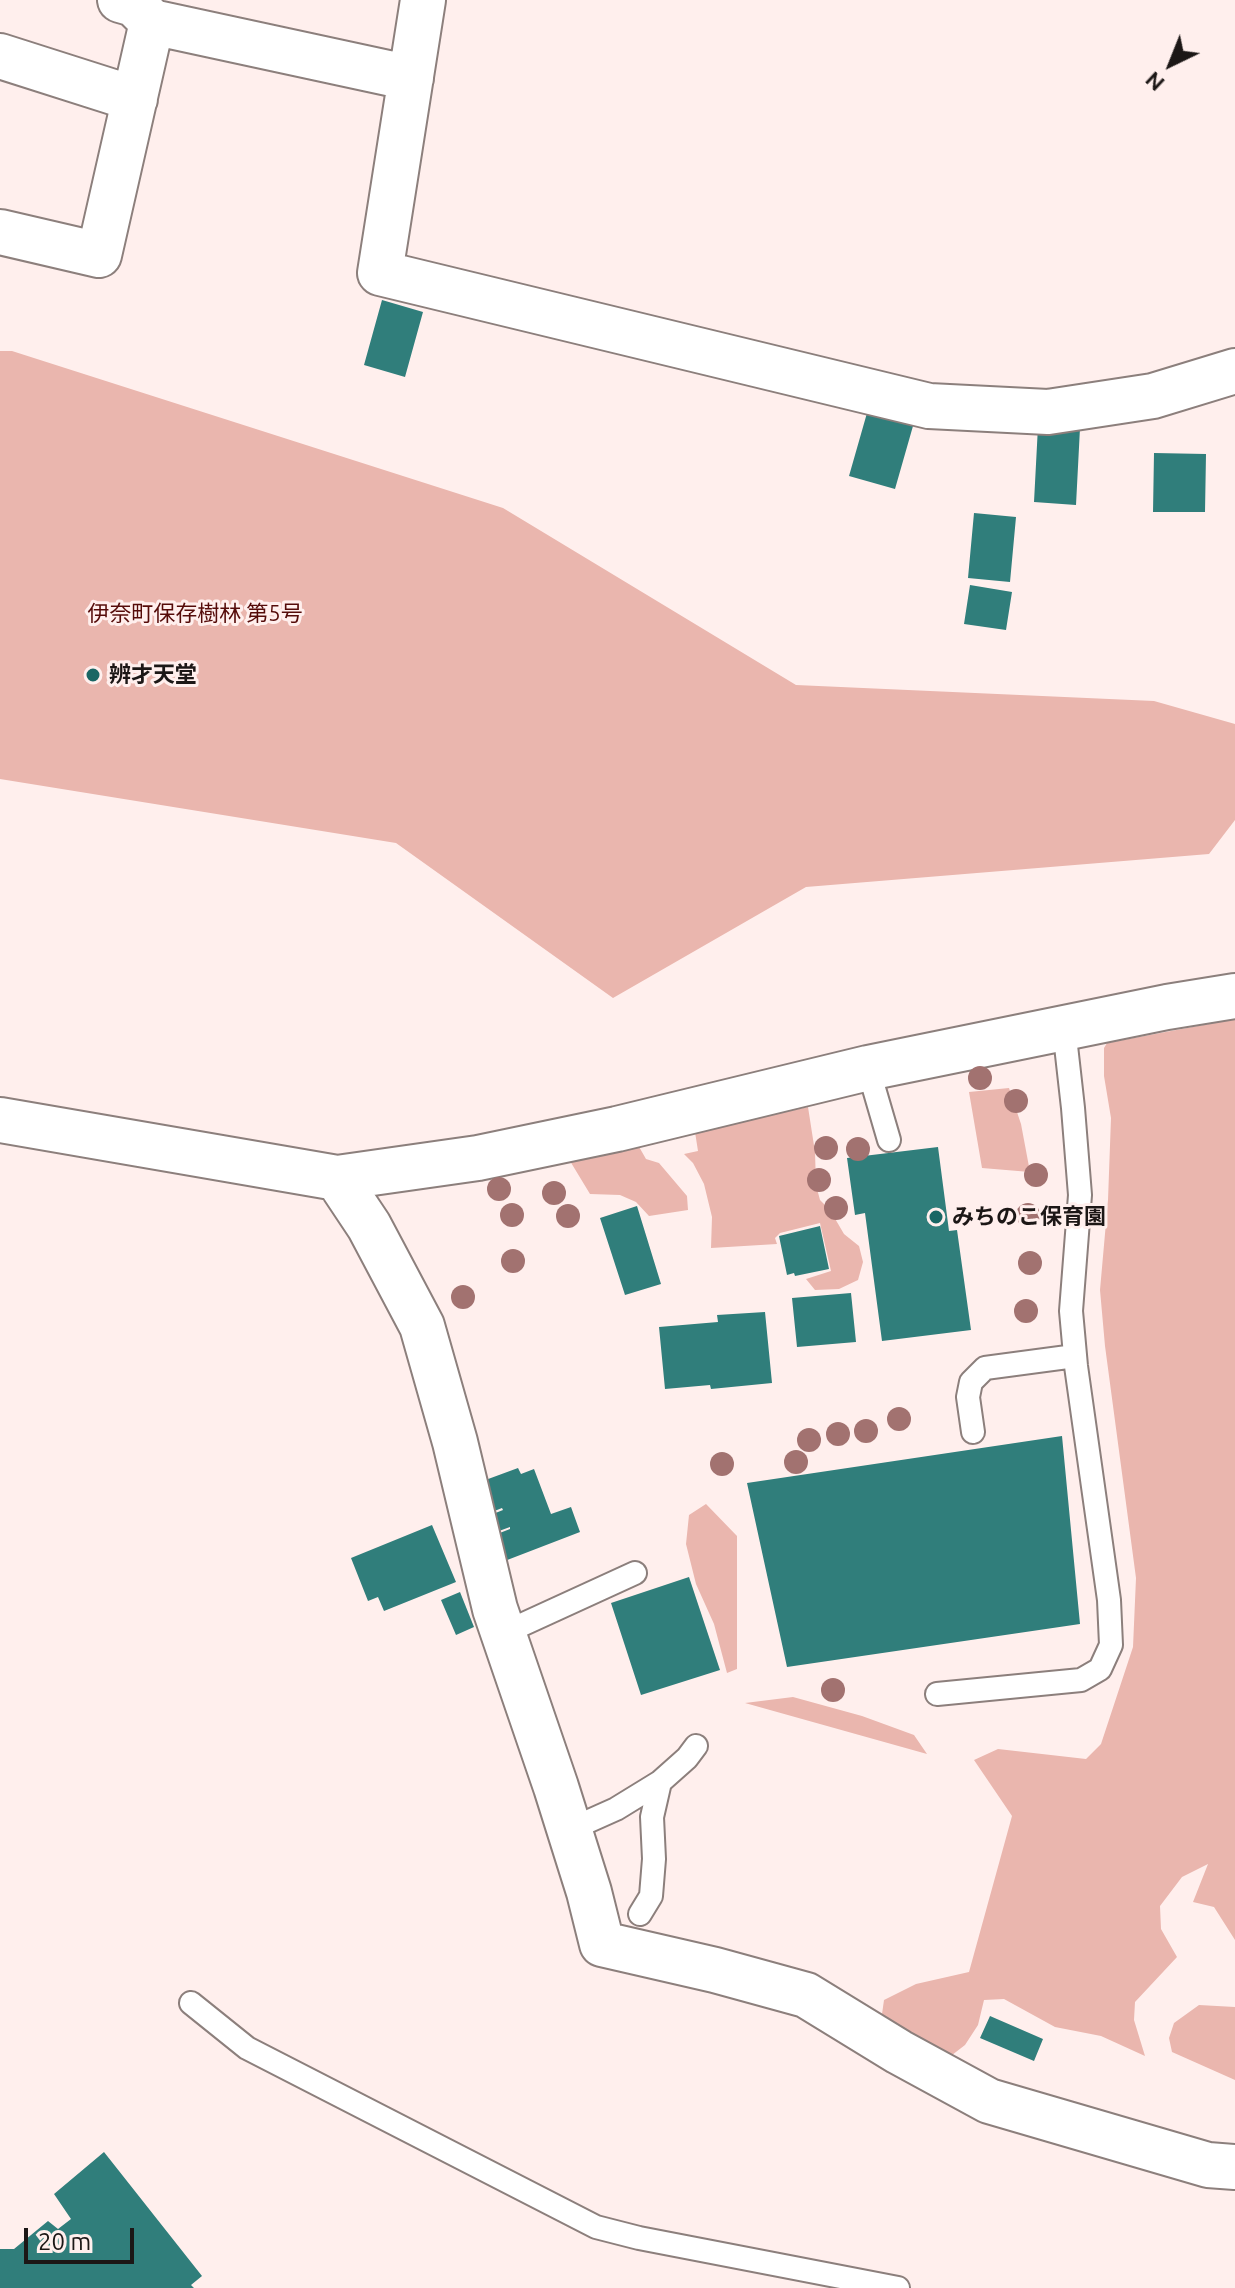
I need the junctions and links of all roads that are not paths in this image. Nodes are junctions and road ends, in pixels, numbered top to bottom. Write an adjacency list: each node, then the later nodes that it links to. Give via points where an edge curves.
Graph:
1 (423, 0): 4 (street)
2 (136, 11): 4 (street); 5 (street)
3 (0, 56): 5 (street)
4 (411, 78): 7 (street, via 380,273 929,406 1048,412 1153,396)
5 (135, 99): 6 (street, via 99,255)
6 (0, 232)
7 (1235, 371)
8 (1235, 996): 9 (street)
9 (1064, 1028): 10 (street); 14 (lane, via 1080,1195 1071,1311)
10 (868, 1068): 12 (lane); 13 (street, via 478,1158)
11 (0, 1120): 13 (street)
12 (889, 1140)
13 (337, 1178): 17 (street, via 422,1326)
14 (1075, 1356): 15 (lane, via 985,1368 971,1382 968,1397); 18 (lane, via 1111,1645 1100,1669 1081,1680)
15 (973, 1432)
16 (635, 1573): 17 (lane)
17 (504, 1633): 21 (street)
18 (937, 1694)
19 (696, 1746): 20 (lane)
20 (660, 1782): 21 (lane); 22 (lane, via 652,1817 651,1896)
21 (569, 1830): 24 (street, via 602,1944 806,1995 989,2101 1208,2165)
22 (640, 1914)
23 (191, 2003): 25 (lane, via 247,2048 596,2227)
24 (1235, 2167)
25 (898, 2288)

